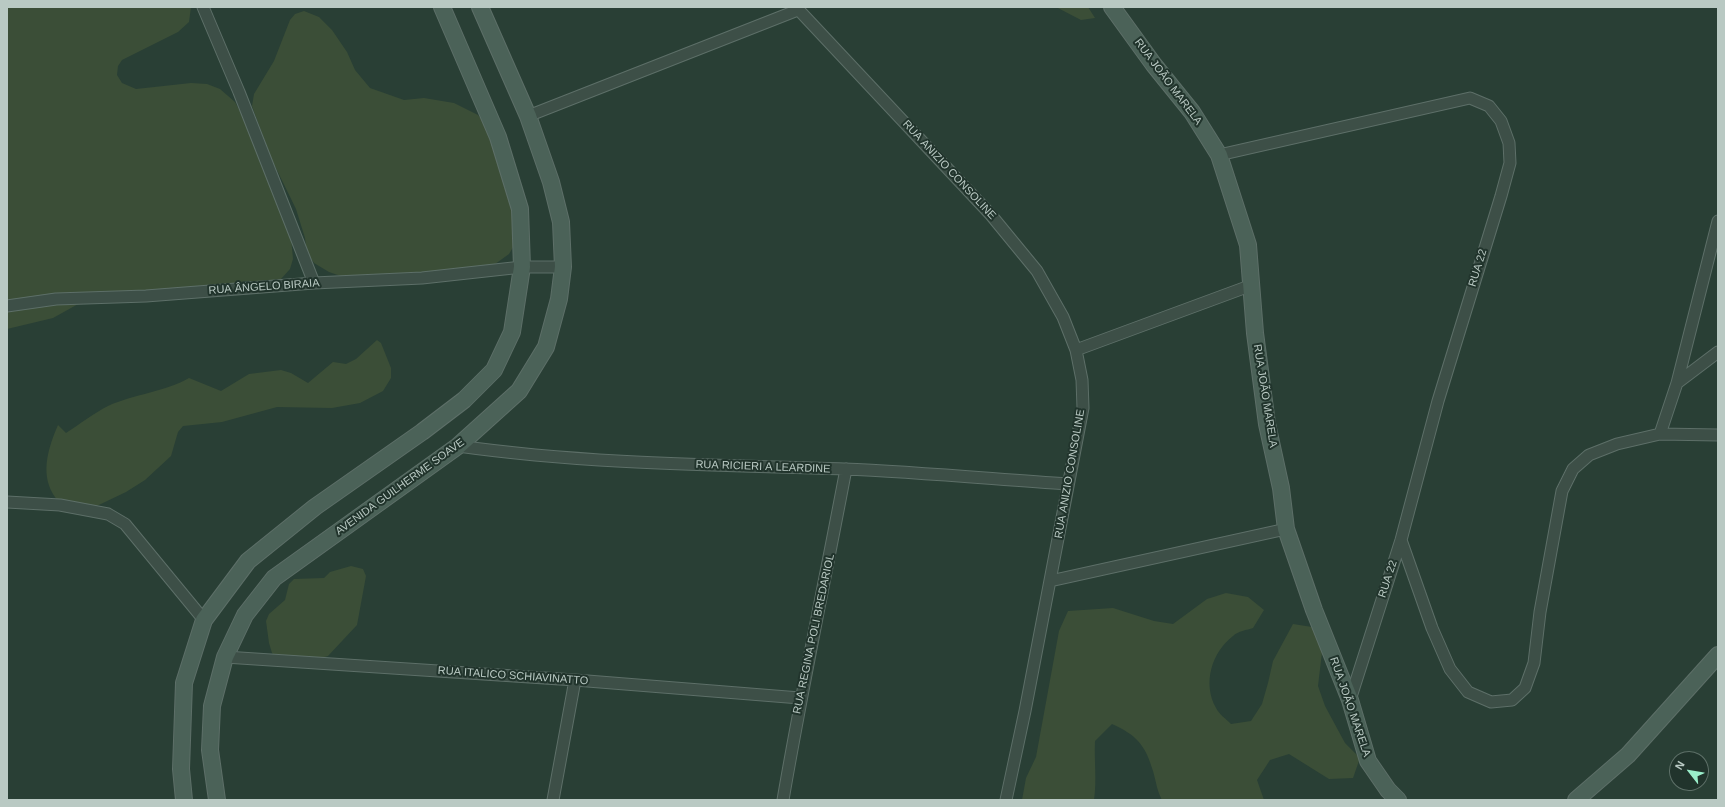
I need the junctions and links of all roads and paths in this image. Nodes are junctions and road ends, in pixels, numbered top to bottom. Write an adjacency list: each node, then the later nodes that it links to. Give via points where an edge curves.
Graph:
1 (202, 7): 11 (street, via 239,92)
2 (442, 7): 9 (street, via 498,137 520,209)
3 (480, 7): 6 (street, AVENIDA GUILHERME SOAVE)
4 (1112, 7): 7 (street, RUA JOÃO MARELA, via 1192,112)
5 (797, 9): 6 (street); 14 (street, RUA ANIZIO CONSOLINE, via 991,215 1037,271 1063,317)
6 (528, 116): 10 (street, AVENIDA GUILHERME SOAVE, via 551,182 561,222)
7 (1219, 155): 12 (street, RUA JOÃO MARELA, via 1248,246); 24 (street, RUA 22, via 1470,98 1489,106 1501,121 1509,142 1510,163 1438,401)
8 (1718, 221): 16 (street)
9 (522, 267): 10 (street, RUA ÂNGELO BIRAIA); 11 (street, RUA ÂNGELO BIRAIA, via 422,278); 26 (street, via 512,332 494,370 464,400 315,507 248,561)
10 (563, 267): 19 (street, AVENIDA GUILHERME SOAVE, via 559,299 546,347 519,391)
11 (314, 283): 13 (street, RUA ÂNGELO BIRAIA, via 146,296 56,299)
12 (1252, 285): 14 (street); 23 (street, RUA JOÃO MARELA, via 1255,333 1266,416 1281,488)
13 (7, 306)
14 (1076, 350): 21 (street, RUA ANIZIO CONSOLINE, via 1082,380 1083,408)
15 (1718, 352): 16 (street)
16 (1677, 383): 17 (street)
17 (1660, 434): 18 (street); 24 (street, via 1617,444 1596,452 1573,469 1562,491 1556,536 1540,612 1534,663 1525,688 1512,700 1492,702 1468,692 1450,669 1432,628)
18 (1718, 435)
19 (458, 446): 20 (street, RUA RICIERI A LEARDINE, via 516,455 674,464); 28 (street, AVENIDA GUILHERME SOAVE, via 274,578 245,615)
20 (846, 469): 21 (street, RUA RICIERI A LEARDINE); 30 (street, RUA REGINA POLI BREDARIOL)
21 (1068, 484): 25 (street, RUA ANIZIO CONSOLINE)
22 (7, 502): 26 (street, via 60,505 108,514 125,524)
23 (1286, 529): 25 (street); 31 (street, RUA JOÃO MARELA, via 1314,610)
24 (1401, 540): 31 (street, RUA 22)
25 (1050, 581): 36 (street, RUA ANIZIO CONSOLINE)
26 (204, 620): 32 (street, via 184,683)
27 (1718, 655): 38 (street, via 1628,755)
28 (225, 657): 29 (street, RUA ITALICO SCHIAVINATTO); 33 (street, AVENIDA GUILHERME SOAVE, via 212,706 210,750)
29 (576, 680): 30 (street, RUA ITALICO SCHIAVINATTO); 34 (street)
30 (800, 698): 35 (street, RUA REGINA POLI BREDARIOL)
31 (1350, 700): 37 (street, RUA JOÃO MARELA, via 1368,761)
32 (184, 800)
33 (217, 800)
34 (553, 800)
35 (782, 800)
36 (1006, 800)
37 (1398, 800)
38 (1576, 800)

